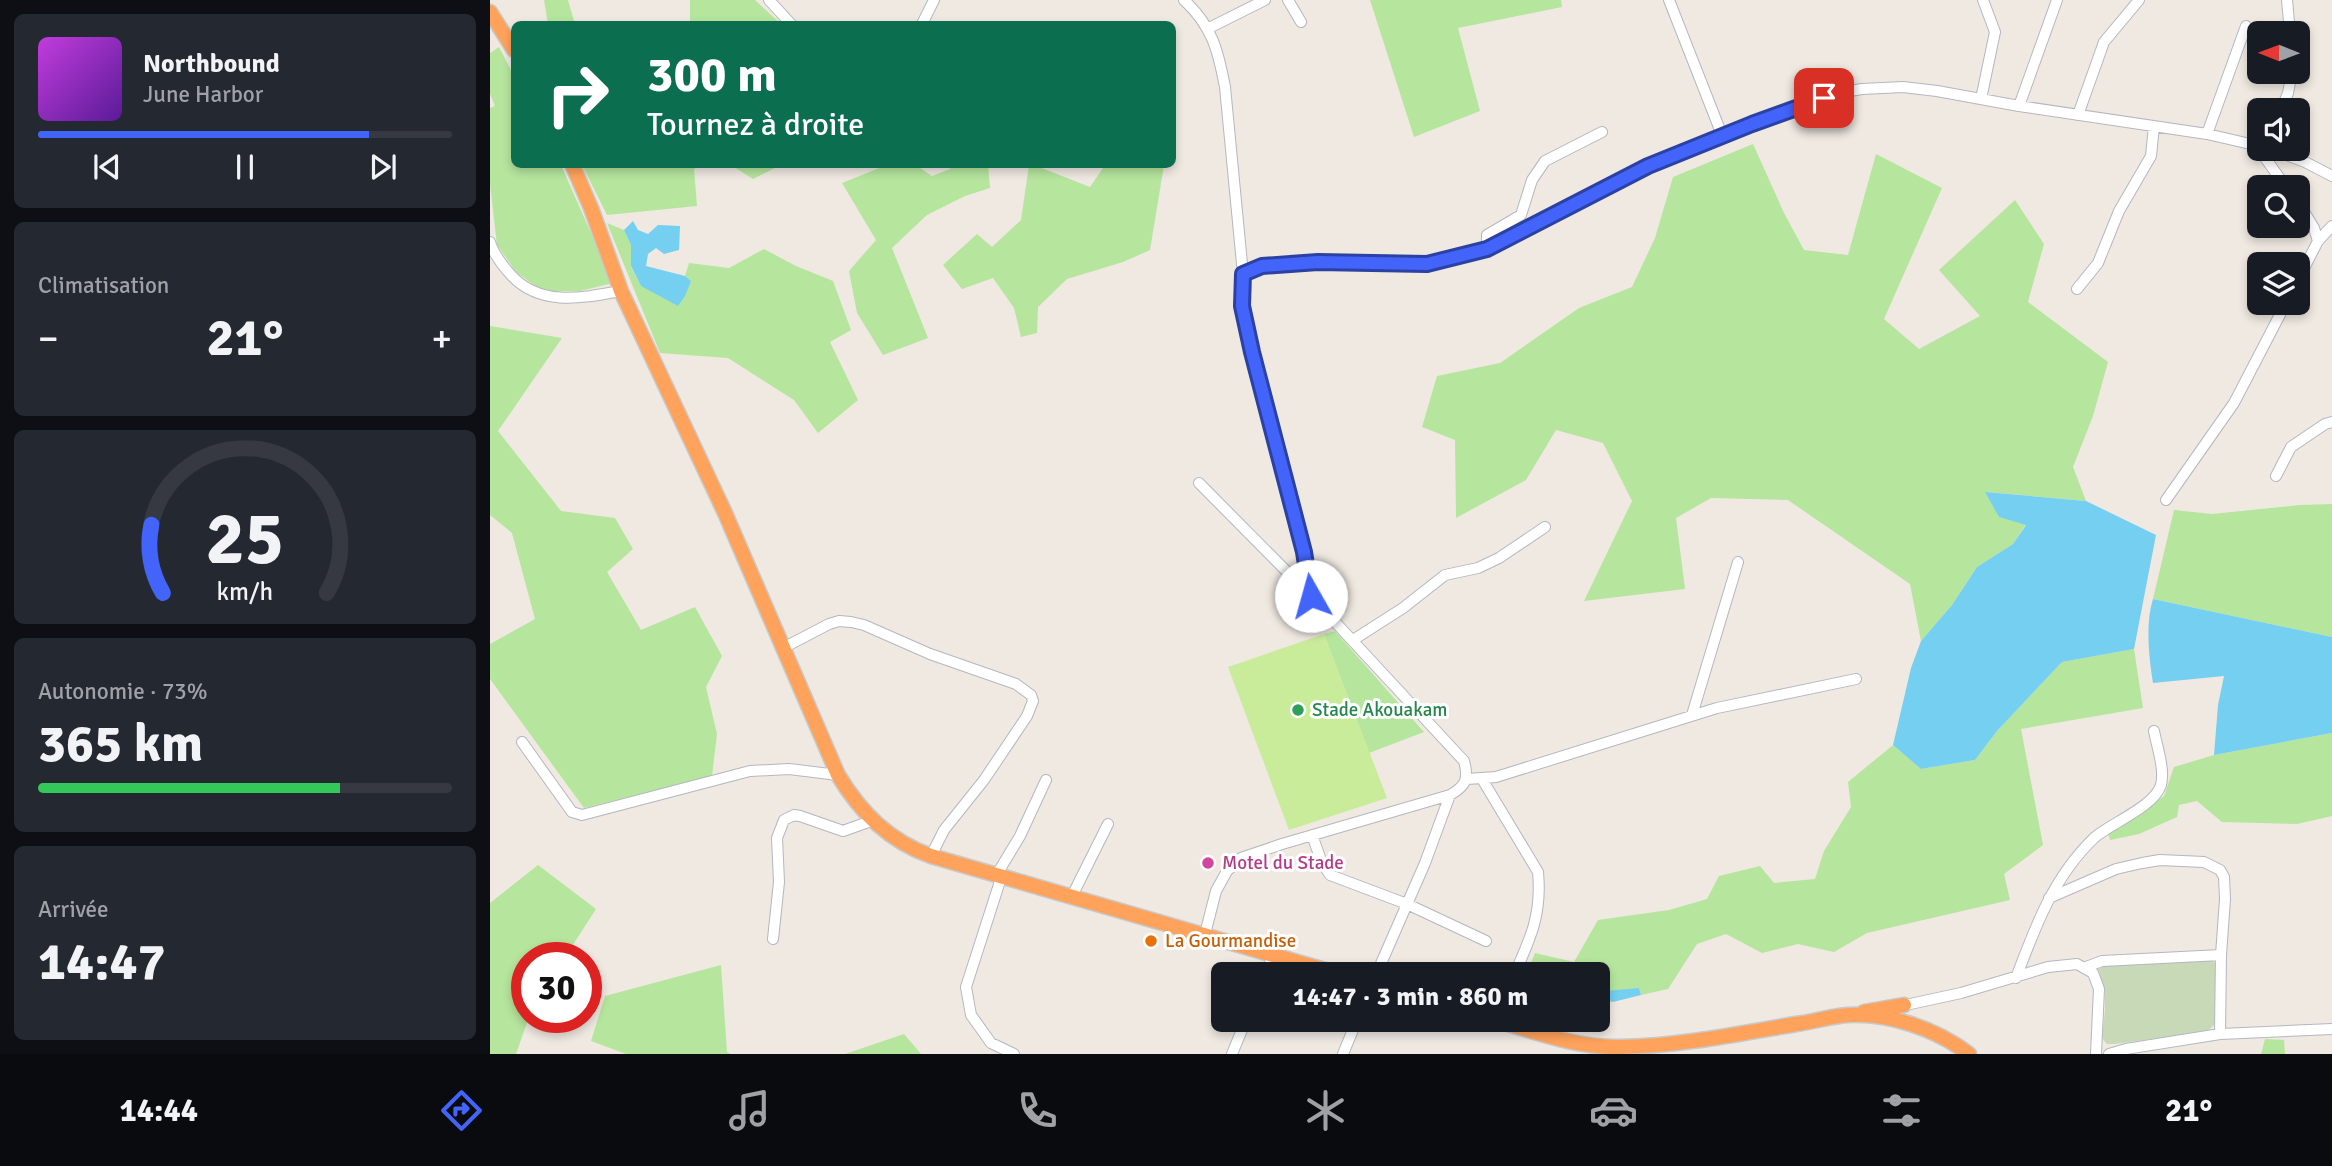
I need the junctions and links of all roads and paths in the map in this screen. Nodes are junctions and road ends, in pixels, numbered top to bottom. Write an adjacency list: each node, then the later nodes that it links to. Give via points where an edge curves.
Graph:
1 (769, 0): 12 (street)
2 (934, 0): 13 (street)
3 (1184, 0): 17 (street)
4 (1265, 0): 17 (street)
5 (1288, 0): 15 (street)
6 (1669, 0): 25 (street)
7 (1983, 0): 19 (street, via 1995,32)
8 (2057, 0): 20 (street)
9 (2139, 0): 21 (street, via 2104,42)
10 (2287, 0): 14 (street)
11 (490, 12): 18 (highway)
12 (788, 21)
13 (924, 21)
14 (2289, 21)
15 (1301, 22)
16 (2246, 26): 24 (street)
17 (1209, 28): 36 (street, via 1225,87)
18 (511, 45)
19 (1981, 99): 20 (street); 25 (street, via 1903,87 1853,90)
20 (2019, 106): 21 (street)
21 (2078, 115): 22 (street)
22 (2154, 126): 24 (street); 37 (street, via 2151,156 2119,211 2098,263)
23 (1602, 132): 34 (street, via 1545,161 1532,180 1521,215 1487,235)
24 (2207, 134): 26 (street)
25 (1722, 135): 34 (street, via 1648,166)
26 (2247, 143)
27 (2298, 161): 29 (street)
28 (574, 168): 38 (highway)
29 (2332, 176)
30 (2310, 222): 32 (street)
31 (2332, 226): 32 (street)
32 (2318, 241): 35 (street)
33 (490, 242): 38 (street, via 517,282 545,297 565,299)
34 (1487, 249): 36 (street, via 1427,264 1318,262 1262,266)
35 (2310, 257)
36 (1243, 274): 46 (street, via 1242,306)
37 (2077, 289)
38 (621, 291): 48 (highway)
39 (2280, 315): 43 (street, via 2234,403)
40 (2332, 422): 41 (street, via 2291,446)
41 (2276, 476)
42 (1199, 483): 46 (street)
43 (2166, 500)
44 (1545, 527): 47 (street, via 1499,558 1445,575)
45 (1738, 562): 50 (street)
46 (1311, 596): 47 (street)
47 (1353, 640): 54 (street, via 1464,761)
48 (783, 648): 53 (highway); 61 (street, via 829,624 851,622 1016,684 1031,695 1027,716 944,830)
49 (1856, 679): 50 (street)
50 (1692, 715): 55 (street)
51 (2154, 731): 64 (street, via 2162,773 2156,792 2096,837)
52 (522, 742): 53 (street, via 572,812 582,815 750,771 789,769)
53 (838, 775): 58 (highway)
54 (1467, 779): 55 (street); 57 (street)
55 (1482, 779): 74 (street, via 1538,872 1536,924)
56 (1046, 780): 62 (street)
57 (1451, 796): 60 (street); 65 (street)
58 (872, 821): 61 (highway, via 911,849); 67 (street, via 843,831 800,816 784,820 777,838 779,882)
59 (1108, 824): 63 (street)
60 (1312, 835): 65 (street, via 1330,875); 66 (street, via 1241,858 1216,891)
61 (932, 856): 62 (highway)
62 (1000, 875): 63 (highway); 90 (street, via 965,987 971,1015 984,1034 991,1043)
63 (1072, 896): 66 (highway)
64 (2049, 898): 69 (street, via 2116,869 2160,860 2204,862 2224,877); 76 (street)
65 (1407, 904): 68 (street); 73 (street)
66 (1205, 934): 70 (highway)
67 (773, 939)
68 (1486, 941)
69 (2221, 955): 75 (street, via 2102,961); 85 (street)
70 (1273, 956): 71 (street); 72 (highway)
71 (1270, 962)
72 (1295, 962)
73 (1382, 962)
74 (1520, 962)
75 (2086, 968): 76 (street, via 2064,964); 95 (street, via 2099,989)
76 (2016, 978): 77 (street)
77 (1910, 1004): 78 (highway); 79 (street); 80 (highway)
78 (1848, 1015): 79 (highway); 88 (highway)
79 (1893, 1020): 80 (highway)
80 (1919, 1027): 94 (highway)
81 (2332, 1029): 85 (street)
82 (1242, 1032): 91 (street)
83 (1352, 1032): 92 (street)
84 (1535, 1032): 86 (highway)
85 (2220, 1034): 96 (street)
86 (1565, 1041): 87 (highway); 93 (highway)
87 (1591, 1050): 89 (highway)
88 (1640, 1050): 89 (highway)
89 (1611, 1051)
90 (1014, 1054)
91 (1233, 1054)
92 (1343, 1054)
93 (1577, 1054)
94 (1969, 1054)
95 (2096, 1054)
96 (2109, 1054)

